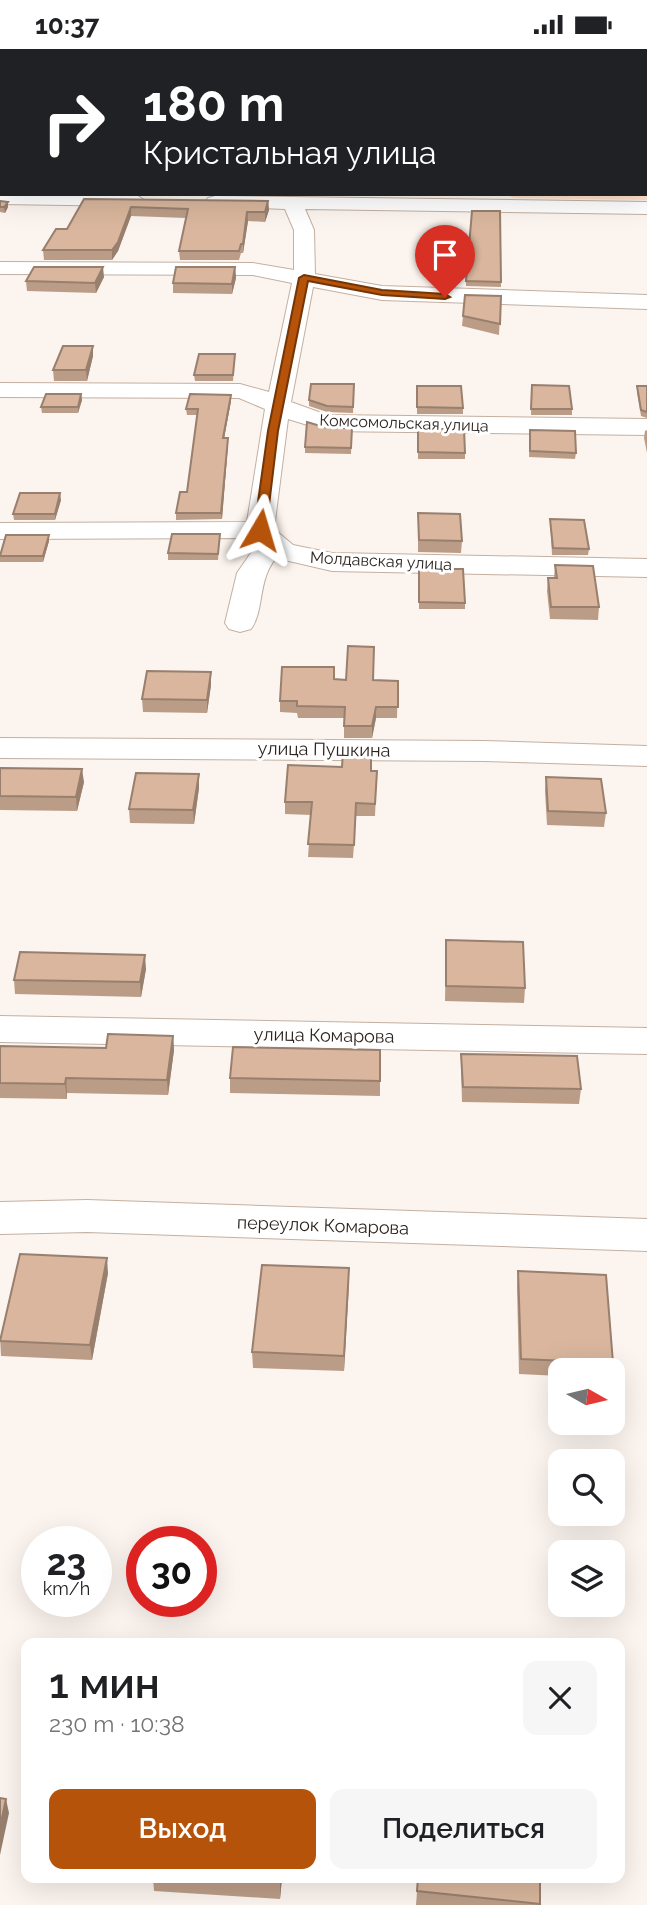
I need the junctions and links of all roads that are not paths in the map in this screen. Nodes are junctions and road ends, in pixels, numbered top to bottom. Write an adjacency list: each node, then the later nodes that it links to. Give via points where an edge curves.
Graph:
1 (0, 198): 2 (street)
2 (158, 201)
3 (198, 202): 4 (street)
4 (292, 202): 5 (street); 7 (street, via 304,230)
5 (647, 208)
6 (0, 268): 7 (street, via 253,269)
7 (304, 278): 8 (street, via 382,293); 10 (street)
8 (647, 302)
9 (0, 390): 10 (street, via 216,389 257,395)
10 (276, 419): 11 (street, Комсомольская улица); 13 (street)
11 (647, 427)
12 (0, 531): 13 (street, Молдавская улица)
13 (266, 538): 14 (street, Молдавская улица, via 297,557 332,562); 15 (street, via 247,581)
14 (647, 568)
15 (240, 623)
16 (0, 748): 17 (street, улица Пушкина)
17 (647, 756)
18 (0, 1030): 19 (street, улица Комарова)
19 (647, 1041)
20 (0, 1218): 21 (street, переулок Комарова, via 101,1216)
21 (647, 1235)

